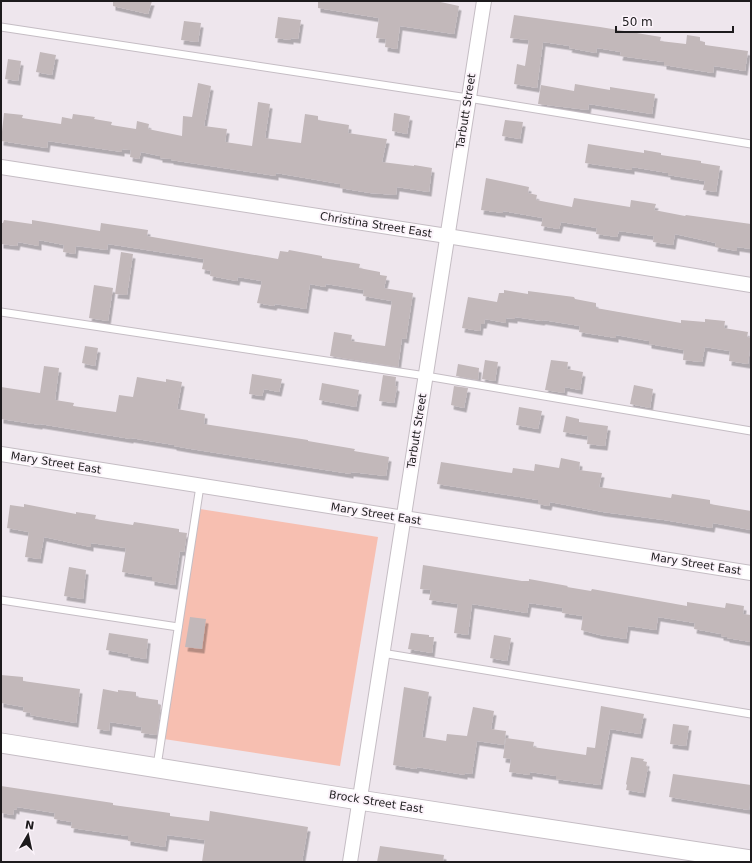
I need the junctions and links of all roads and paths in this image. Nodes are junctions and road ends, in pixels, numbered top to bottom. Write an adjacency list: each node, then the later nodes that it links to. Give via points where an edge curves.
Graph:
1 (484, 1): 3 (street, Tarbutt Street)
2 (1, 27): 3 (lane)
3 (468, 98): 4 (lane); 6 (street, Tarbutt Street)
4 (751, 144)
5 (1, 167): 6 (street, Christina Street East)
6 (447, 236): 7 (street, Christina Street East); 9 (street, Tarbutt Street)
7 (751, 285)
8 (1, 312): 9 (lane)
9 (426, 376): 10 (lane); 13 (street, Tarbutt Street)
10 (751, 431)
11 (1, 454): 12 (street, Mary Street East)
12 (200, 486): 13 (street, Mary Street East); 16 (lane)
13 (403, 518): 14 (street, Mary Street East); 17 (street, Tarbutt Street)
14 (751, 573)
15 (1, 600): 16 (lane)
16 (178, 627): 20 (lane)
17 (382, 653): 18 (lane); 21 (street, Tarbutt Street)
18 (751, 714)
19 (1, 743): 20 (street, Brock Street East)
20 (157, 768): 21 (street, Brock Street East)
21 (359, 800): 22 (street, Brock Street East); 23 (street, Tarbutt Street)
22 (751, 860)
23 (350, 862)

